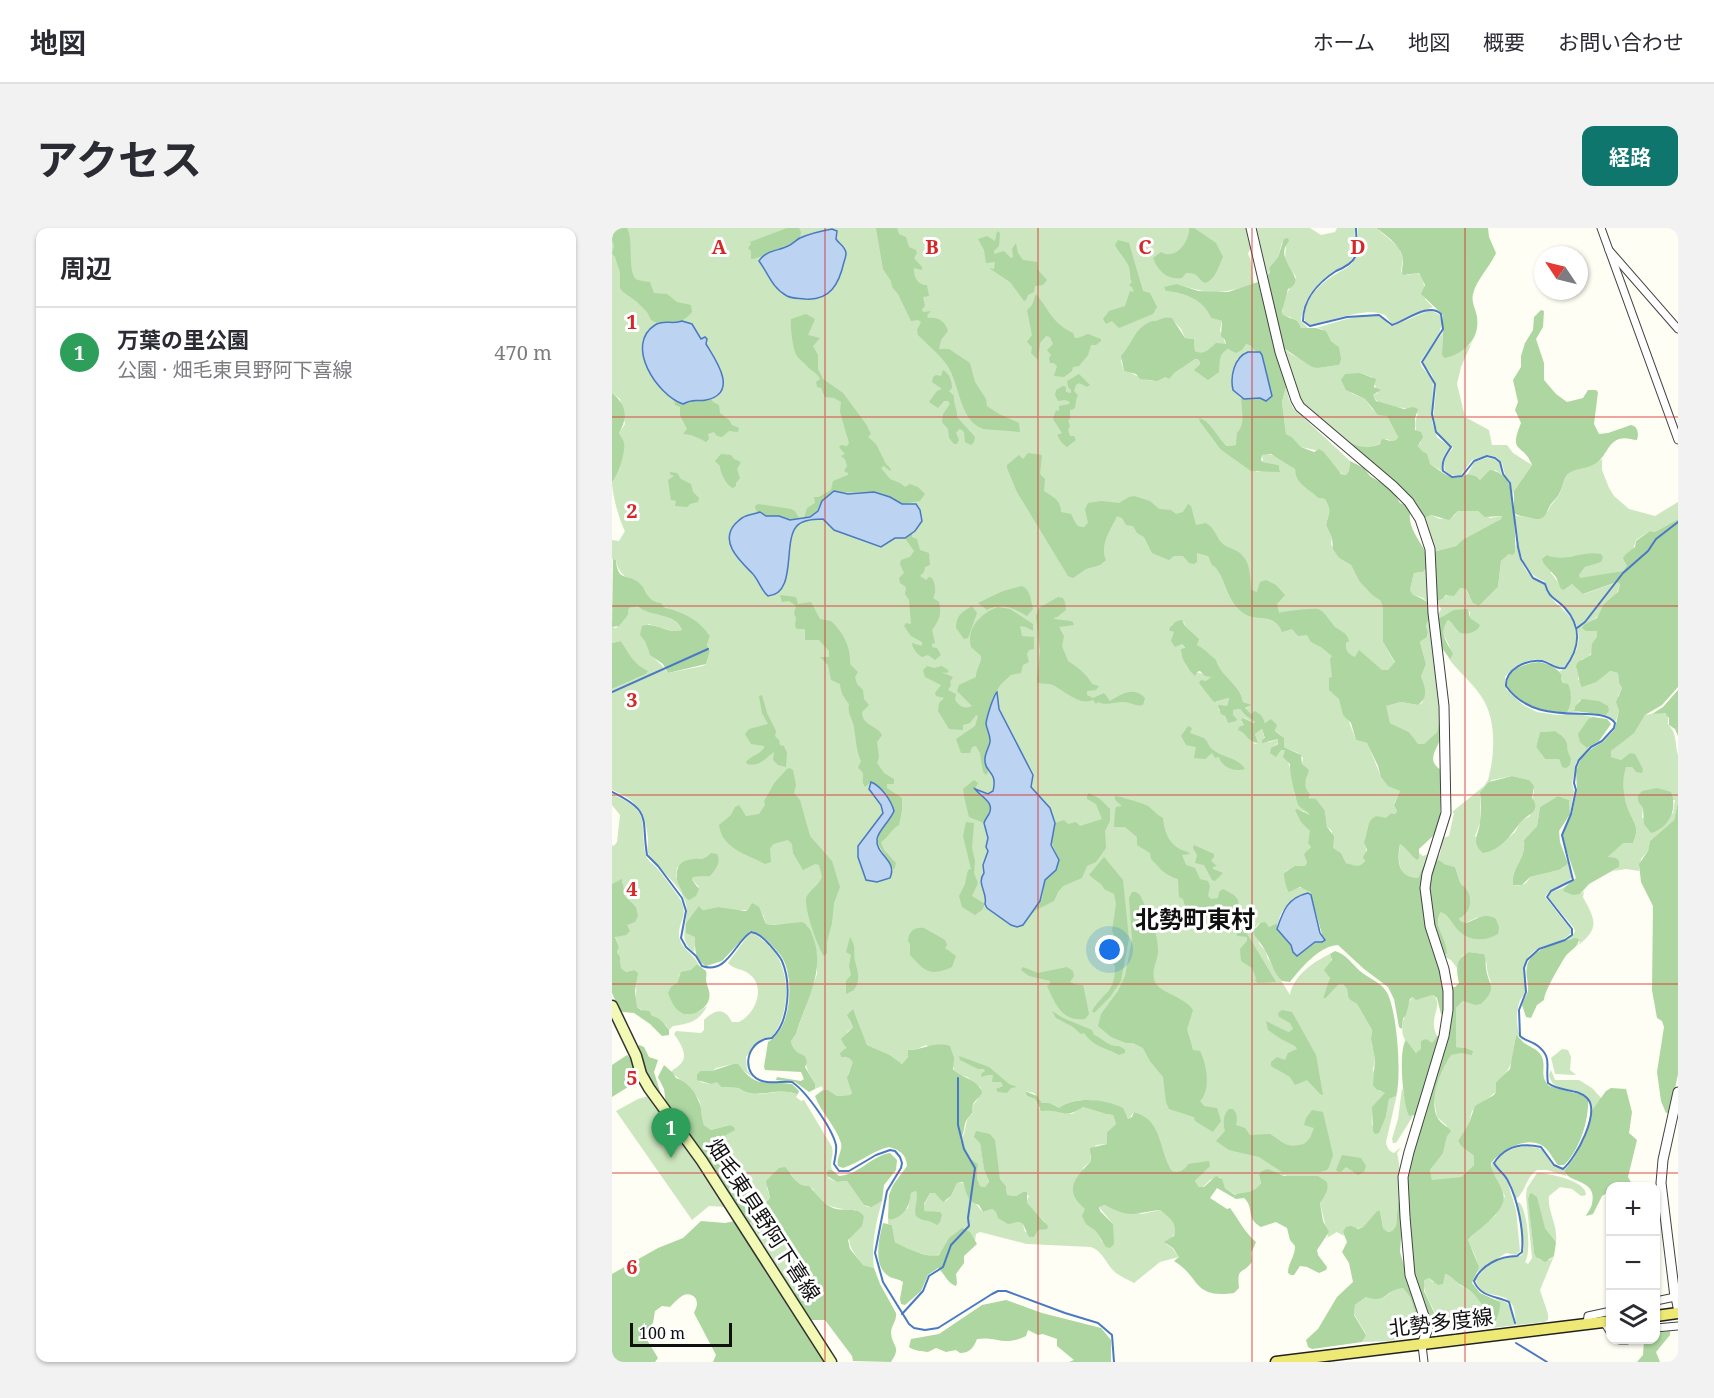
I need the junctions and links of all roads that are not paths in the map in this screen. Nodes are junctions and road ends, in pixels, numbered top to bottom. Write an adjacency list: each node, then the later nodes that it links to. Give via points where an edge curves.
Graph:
1 (1251, 228): 17 (street, via 1280,352 1296,400 1409,502 1420,519 1430,549 1444,706 1446,813 1425,888 1430,926 1446,980 1448,1010 1403,1177 1410,1275 1428,1328)
2 (1601, 228): 3 (street)
3 (1608, 248): 4 (street); 5 (street)
4 (1678, 329)
5 (1678, 440)
6 (612, 1006): 18 (main road, 畑毛東貝野阿下喜線, via 636,1056 640,1074 702,1161)
7 (1678, 1092): 8 (street, via 1661,1183)
8 (1675, 1275): 10 (street)
9 (1660, 1302): 10 (street)
10 (1677, 1306): 12 (main road)
11 (1606, 1312): 14 (street, via 1588,1316)
12 (1660, 1314)
13 (1606, 1321): 14 (main road, 北勢多度線)
14 (1587, 1323): 17 (main road, 北勢多度線)
15 (1678, 1326): 16 (street)
16 (1660, 1328)
17 (1422, 1345): 19 (main road, 北勢多度線); 20 (street)
18 (831, 1362)
19 (1276, 1362)
20 (1424, 1362)

